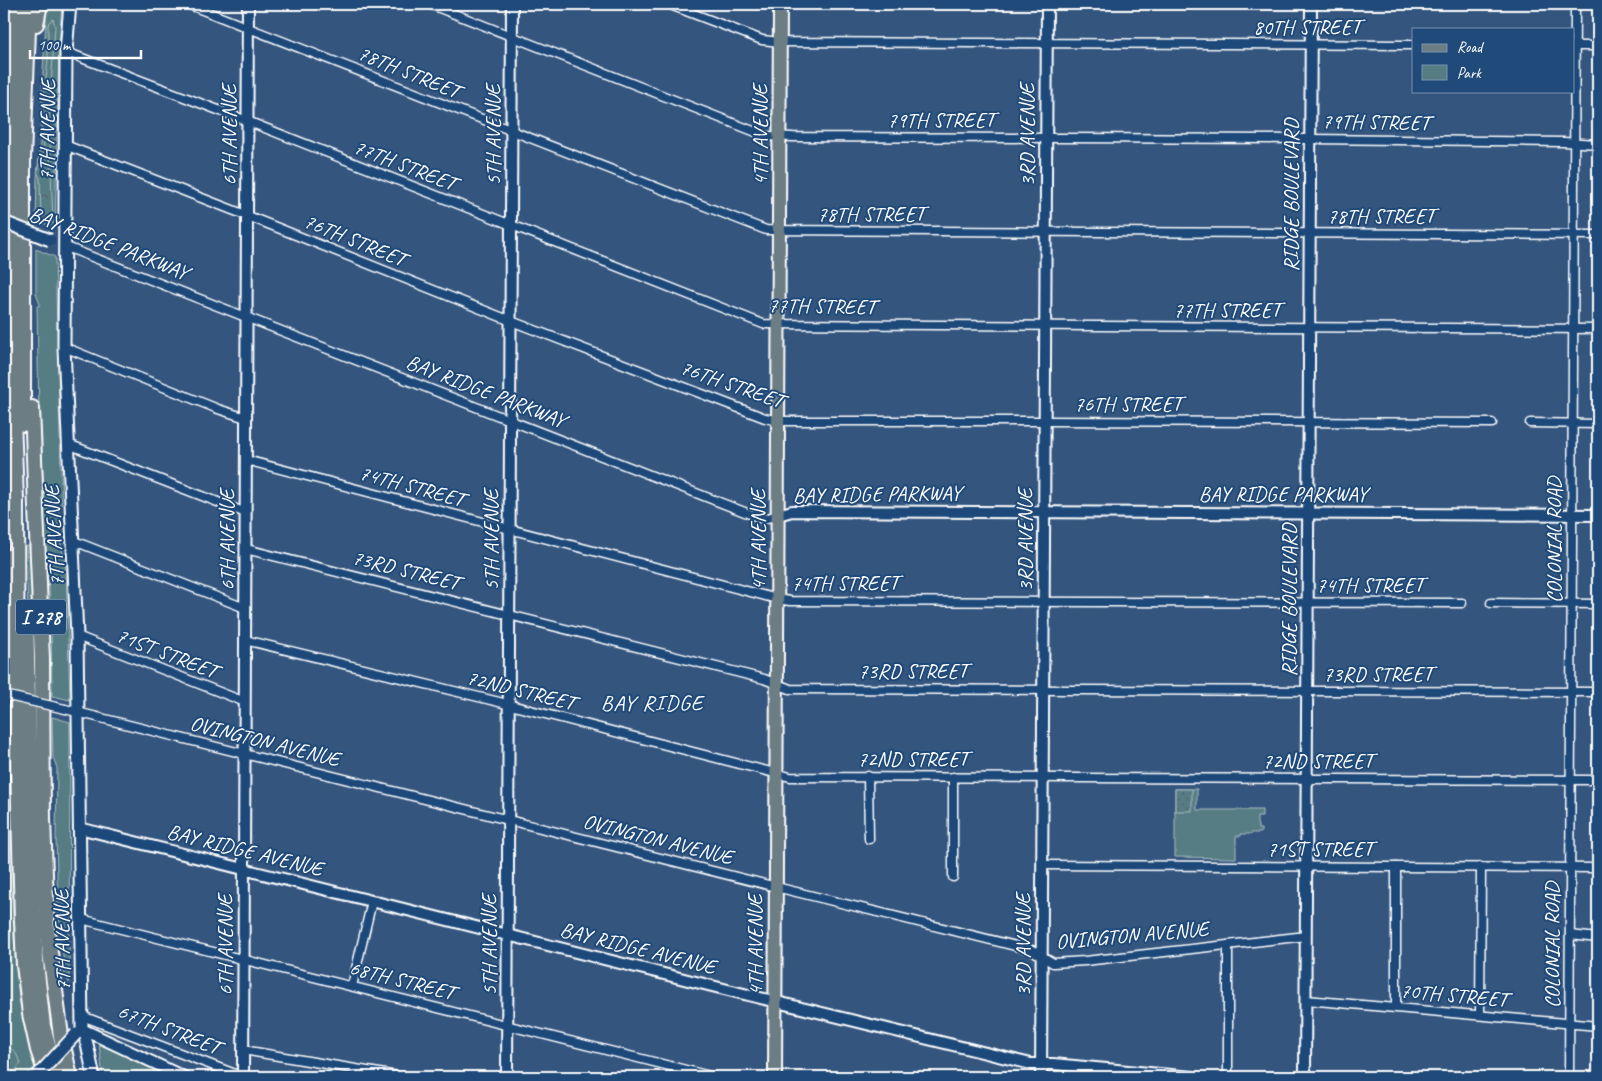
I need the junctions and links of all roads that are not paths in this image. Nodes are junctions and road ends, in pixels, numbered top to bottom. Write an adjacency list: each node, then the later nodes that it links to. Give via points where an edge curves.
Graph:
1 (6, 4): 24 (highway, via 5,27)
2 (18, 4): 24 (highway, I 278)
3 (29, 4): 93 (highway, I 278, via 23,159 22,364)
4 (39, 4): 133 (highway, I 278, via 32,140 32,420 42,658 44,881)
5 (70, 4): 23 (main road, 7TH AVENUE)
6 (187, 4): 15 (street, 78TH STREET)
7 (248, 4): 15 (street, 6TH AVENUE)
8 (429, 4): 16 (street, 79TH STREET)
9 (512, 4): 16 (street, 5TH AVENUE)
10 (668, 4): 17 (street, 80TH STREET, via 762,40)
11 (780, 4): 17 (main road, 4TH AVENUE)
12 (1047, 4): 18 (street, 3RD AVENUE)
13 (1311, 4): 19 (street, RIDGE BOULEVARD)
14 (1575, 4): 21 (street, COLONIAL ROAD)
15 (248, 27): 25 (street, 6TH AVENUE); 26 (street, 78TH STREET)
16 (512, 37): 26 (street, 5TH AVENUE); 27 (street, 79TH STREET, via 766,136)
17 (780, 42): 18 (street, 80TH STREET); 27 (main road, 4TH AVENUE)
18 (1047, 43): 19 (street, 80TH STREET); 28 (street, 3RD AVENUE)
19 (1311, 45): 20 (street, 80TH STREET); 29 (street, RIDGE BOULEVARD)
20 (1412, 45)
21 (1574, 46): 22 (street); 30 (street, COLONIAL ROAD)
22 (1598, 46)
23 (66, 52): 25 (street, 77TH STREET); 32 (main road, 7TH AVENUE)
24 (13, 93): 42 (highway, I 278)
25 (248, 121): 33 (street, 6TH AVENUE); 35 (street, 77TH STREET)
26 (512, 132): 35 (street, 5TH AVENUE); 36 (street, 78TH STREET, via 766,230)
27 (779, 137): 28 (street, 79TH STREET); 36 (main road, 4TH AVENUE)
28 (1046, 138): 29 (street, 79TH STREET); 37 (street, 3RD AVENUE)
29 (1310, 139): 30 (street, 79TH STREET); 38 (street, RIDGE BOULEVARD)
30 (1574, 142): 31 (street, 79TH STREET); 39 (street, COLONIAL ROAD)
31 (1598, 144)
32 (65, 145): 33 (street, 76TH STREET); 41 (main road, 7TH AVENUE)
33 (248, 216): 43 (street, 6TH AVENUE); 44 (street, 76TH STREET)
34 (4, 222): 41 (main road, BAY RIDGE PARKWAY, bridge)
35 (511, 225): 44 (street, 5TH AVENUE); 45 (street, 77TH STREET, via 762,324)
36 (779, 230): 37 (street, 78TH STREET); 45 (main road, 4TH AVENUE)
37 (1046, 232): 38 (street, 78TH STREET); 46 (street, 3RD AVENUE)
38 (1310, 233): 39 (street, 78TH STREET); 47 (street, RIDGE BOULEVARD)
39 (1573, 234): 40 (street, 78TH STREET); 48 (street, COLONIAL ROAD)
40 (1598, 235)
41 (64, 246): 43 (street, BAY RIDGE PARKWAY); 50 (main road, 7TH AVENUE)
42 (9, 306): 71 (highway, I 278); 83 (highway, via 6,353 10,507)
43 (247, 317): 51 (street, 6TH AVENUE); 52 (street, BAY RIDGE PARKWAY)
44 (511, 321): 52 (street, 5TH AVENUE); 54 (street, 76TH STREET)
45 (778, 325): 46 (street, 77TH STREET); 54 (main road, 4TH AVENUE)
46 (1045, 326): 47 (street, 77TH STREET); 53 (street, 3RD AVENUE)
47 (1309, 328): 48 (street, 77TH STREET); 55 (street, RIDGE BOULEVARD)
48 (1573, 329): 49 (street, 77TH STREET); 58 (street, COLONIAL ROAD)
49 (1598, 329)
50 (64, 347): 51 (street); 60 (main road, 7TH AVENUE)
51 (246, 418): 61 (street, 6TH AVENUE)
52 (510, 420): 65 (street, BAY RIDGE PARKWAY, via 760,518); 68 (street, 5TH AVENUE)
53 (1044, 420): 54 (street, 76TH STREET); 55 (street, 76TH STREET); 62 (street, 3RD AVENUE)
54 (778, 421): 65 (main road, 4TH AVENUE)
55 (1308, 422): 56 (street, 76TH STREET); 64 (street, RIDGE BOULEVARD)
56 (1492, 423)
57 (1530, 423): 58 (street)
58 (1573, 424): 59 (street); 66 (street, COLONIAL ROAD)
59 (1598, 424)
60 (68, 444): 63 (street); 69 (main road, 7TH AVENUE)
61 (246, 460): 63 (street, 6TH AVENUE); 68 (street, 74TH STREET)
62 (1044, 512): 64 (street, BAY RIDGE PARKWAY); 65 (street, BAY RIDGE PARKWAY, via 792,511); 73 (street, 3RD AVENUE)
63 (246, 513): 70 (street, 6TH AVENUE)
64 (1308, 513): 66 (street, BAY RIDGE PARKWAY); 74 (street, RIDGE BOULEVARD)
65 (778, 515): 72 (main road, 4TH AVENUE)
66 (1572, 515): 67 (street, BAY RIDGE PARKWAY); 77 (street, COLONIAL ROAD)
67 (1598, 515)
68 (510, 529): 72 (street, 74TH STREET); 80 (street, 5TH AVENUE)
69 (74, 542): 79 (street); 81 (main road, 7TH AVENUE)
70 (246, 549): 79 (street, 6TH AVENUE); 80 (street, 73RD STREET)
71 (18, 592): 93 (highway); 136 (highway, I 278, via 17,734 24,965)
72 (778, 600): 73 (street, 74TH STREET); 84 (main road, 4TH AVENUE)
73 (1044, 601): 74 (street, 74TH STREET); 85 (street, 3RD AVENUE)
74 (1308, 602): 75 (street, 74TH STREET); 86 (street, RIDGE BOULEVARD)
75 (1462, 603)
76 (1492, 603): 77 (street)
77 (1571, 604): 78 (street); 87 (street, COLONIAL ROAD)
78 (1598, 604)
79 (245, 608): 82 (street, 6TH AVENUE)
80 (509, 614): 84 (street, 73RD STREET); 91 (street, 5TH AVENUE)
81 (77, 636): 90 (street, 71ST STREET); 92 (main road, 7TH AVENUE)
82 (245, 640): 90 (street, 6TH AVENUE); 91 (street, 72ND STREET)
83 (4, 676)
84 (776, 684): 85 (street, 73RD STREET, via 790,689); 95 (main road, 4TH AVENUE)
85 (1043, 689): 86 (street, 73RD STREET); 98 (street, 3RD AVENUE)
86 (1307, 691): 87 (street, 73RD STREET); 99 (street, RIDGE BOULEVARD)
87 (1571, 692): 88 (street, 73RD STREET); 100 (street, COLONIAL ROAD)
88 (1598, 692)
89 (4, 695): 92 (street, OVINGTON AVENUE, bridge)
90 (245, 702): 94 (street, 6TH AVENUE)
91 (509, 705): 95 (street, 72ND STREET); 102 (street, 5TH AVENUE)
92 (79, 712): 94 (street, OVINGTON AVENUE); 103 (main road, 7TH AVENUE)
93 (30, 753): 137 (highway, I 278, via 37,972 43,1026)
94 (245, 754): 102 (street, OVINGTON AVENUE); 111 (street, 6TH AVENUE)
95 (776, 773): 96 (street, 72ND STREET, via 790,777); 113 (main road, 4TH AVENUE)
96 (868, 776): 97 (street, 72ND STREET); 104 (street)
97 (953, 777): 98 (street, 72ND STREET); 112 (street)
98 (1043, 777): 99 (street, 72ND STREET); 105 (street, 3RD AVENUE)
99 (1307, 778): 100 (street, 72ND STREET); 106 (street, RIDGE BOULEVARD)
100 (1571, 780): 101 (street, 72ND STREET); 109 (street, COLONIAL ROAD)
101 (1598, 780)
102 (508, 820): 113 (street, OVINGTON AVENUE); 116 (street, 5TH AVENUE)
103 (79, 828): 111 (street, BAY RIDGE AVENUE); 115 (main road, 7TH AVENUE)
104 (869, 839)
105 (1042, 865): 106 (street, 71ST STREET); 121 (street, 3RD AVENUE)
106 (1306, 867): 107 (street, 71ST STREET); 118 (street, RIDGE BOULEVARD)
107 (1396, 867): 108 (street, 71ST STREET); 126 (street)
108 (1481, 867): 109 (street, 71ST STREET); 127 (street)
109 (1570, 868): 110 (street, 71ST STREET); 117 (street, COLONIAL ROAD)
110 (1598, 868)
111 (244, 869): 114 (street, BAY RIDGE AVENUE); 122 (street, 6TH AVENUE)
112 (954, 877)
113 (776, 887): 121 (street, OVINGTON AVENUE, via 1032,950); 125 (main road, 4TH AVENUE)
114 (372, 901): 116 (street, BAY RIDGE AVENUE); 123 (street)
115 (80, 919): 122 (street, 68TH STREET); 128 (main road, 7TH AVENUE)
116 (508, 935): 125 (street, BAY RIDGE AVENUE); 130 (street, 5TH AVENUE)
117 (1570, 935): 119 (street); 129 (street, COLONIAL ROAD)
118 (1306, 936): 120 (street, OVINGTON AVENUE); 124 (street, RIDGE BOULEVARD)
119 (1598, 938)
120 (1228, 945): 121 (street, OVINGTON AVENUE, via 1085,961 1053,962); 149 (street)
121 (1042, 956): 135 (street, 3RD AVENUE)
122 (244, 959): 123 (street, 68TH STREET); 134 (street, 6TH AVENUE)
123 (352, 986): 130 (street, 68TH STREET)
124 (1306, 1000): 126 (street, 70TH STREET); 150 (street, RIDGE BOULEVARD)
125 (775, 1002): 135 (street, BAY RIDGE AVENUE); 146 (main road, 4TH AVENUE)
126 (1396, 1007): 127 (street, 70TH STREET)
127 (1480, 1014): 129 (street, 70TH STREET)
128 (82, 1016): 132 (main road, 7TH AVENUE); 142 (street, 67TH STREET)
129 (1569, 1023): 131 (street, 70TH STREET); 151 (street, COLONIAL ROAD)
130 (507, 1025): 144 (street, 5TH AVENUE); 145 (street, 68TH STREET)
131 (1598, 1026)
132 (79, 1032): 136 (main road, bridge); 140 (main road, 7TH AVENUE, via 87,1044); 141 (street, 67TH STREET)
133 (61, 1036): 138 (highway, I 278); 139 (highway, via 72,1052)
134 (244, 1050): 142 (street, 6TH AVENUE); 143 (street)
135 (1041, 1064): 147 (street, 3RD AVENUE); 148 (street, BAY RIDGE AVENUE)
136 (40, 1077)
137 (57, 1077)
138 (70, 1077)
139 (80, 1077)
140 (94, 1077)
141 (184, 1077)
142 (243, 1077)
143 (403, 1077)
144 (507, 1077)
145 (714, 1077)
146 (775, 1077)
147 (1041, 1077)
148 (1192, 1077)
149 (1228, 1077)
150 (1305, 1077)
151 (1569, 1077)

